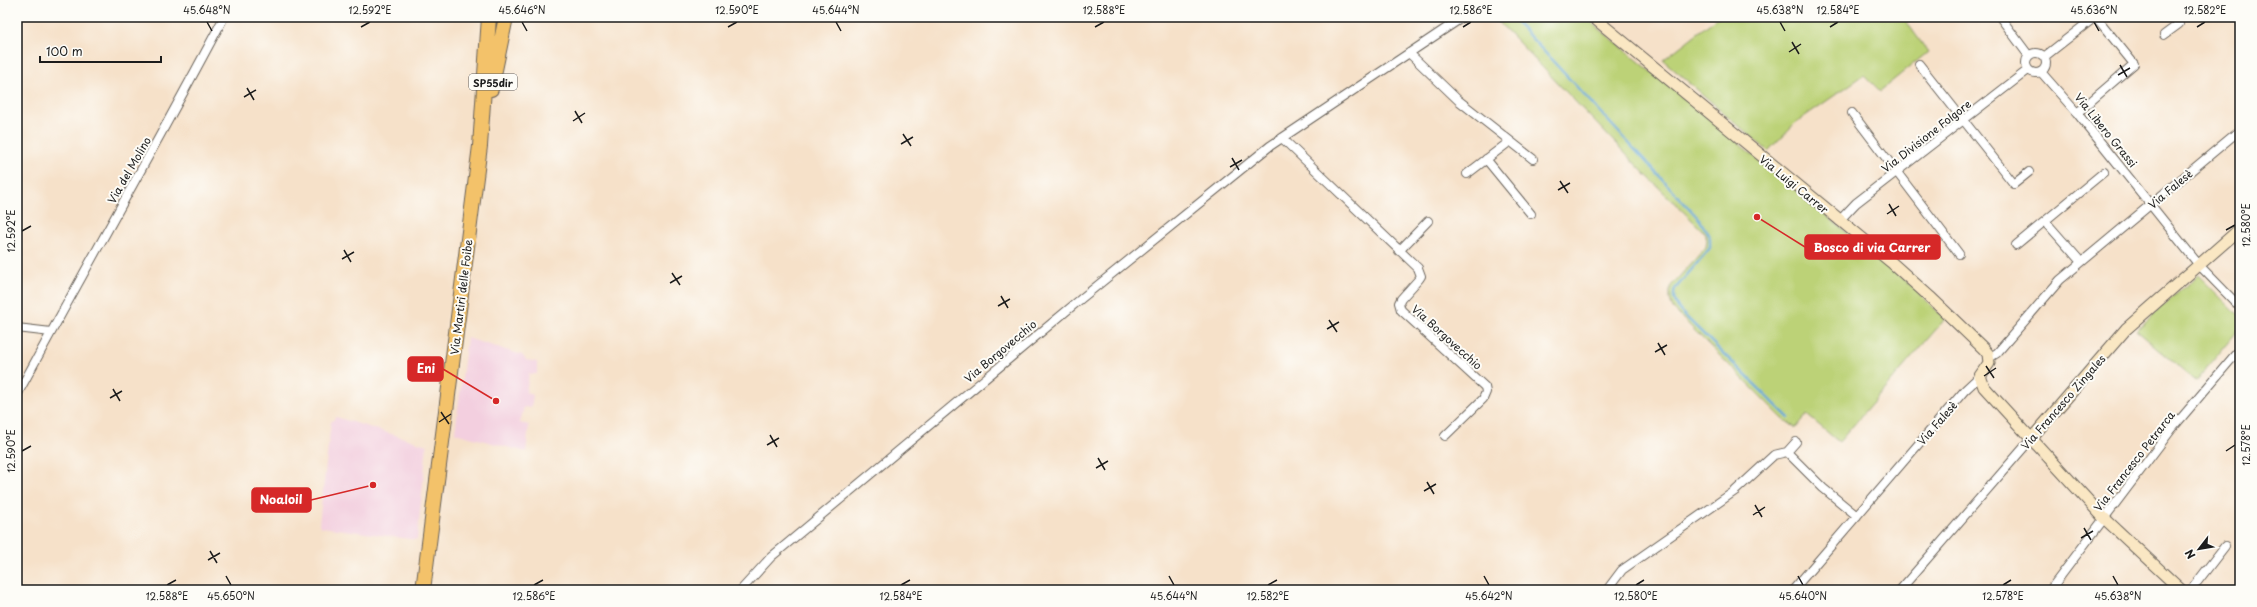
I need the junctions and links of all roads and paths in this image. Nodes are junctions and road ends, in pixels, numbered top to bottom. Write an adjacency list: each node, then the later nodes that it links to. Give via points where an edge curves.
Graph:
1 (224, 17): 42 (street, Via del Molino, via 177,101 162,135)
2 (489, 17): 22 (highway, Via Martiri delle Foibe / SP55dir)
3 (506, 17): 22 (highway, Via Martiri delle Foibe / SP55dir)
4 (1463, 17): 10 (street, Via Borgovecchio)
5 (1593, 17): 32 (street, Via Luigi Carrer)
6 (2000, 17): 11 (street)
7 (2095, 17): 12 (street); 17 (street, via 2134,64)
8 (2174, 17): 9 (street, via 2179,24)
9 (2164, 35)
10 (1409, 53): 20 (street, Via Borgovecchio); 21 (street, via 1458,100)
11 (2029, 56): 12 (street, via 2037,54); 14 (street, via 2026,63)
12 (2044, 58): 15 (street, via 2045,64)
13 (1919, 64): 18 (street)
14 (2028, 70): 15 (street); 18 (street, Via Divisione Folgore)
15 (2041, 72): 17 (street, Via Libero Grassi)
16 (1852, 113): 27 (street)
17 (2077, 113): 29 (street, Via Libero Grassi)
18 (1964, 121): 25 (street, via 2014,184); 27 (street, Via Divisione Folgore)
19 (2240, 130): 29 (street, Via Falesè)
20 (1282, 138): 36 (street, Via Borgovecchio); 55 (street, Via Borgovecchio, via 1164,230 951,406 771,557)
21 (1509, 142): 23 (street); 24 (street)
22 (480, 146): 54 (highway, Via Martiri delle Foibe / SP55dir)
23 (1486, 159): 28 (street); 30 (street)
24 (1533, 159)
25 (2029, 172)
26 (2104, 172): 33 (street)
27 (1896, 173): 32 (street, Via Divisione Folgore, via 1856,203); 37 (street)
28 (1467, 174)
29 (2151, 204): 38 (street, Via Falesè); 39 (street, Via Libero Grassi)
30 (1531, 214)
31 (1428, 221): 36 (street)
32 (1839, 221): 44 (street, Via Luigi Carrer, via 1930,296 1984,349)
33 (2045, 221): 35 (street); 38 (street)
34 (2240, 229): 39 (street, Via Francesco Zingales)
35 (2016, 245)
36 (1399, 250): 47 (street, Via Borgovecchio, via 1418,268 1421,276 1400,299 1401,310 1485,387 1483,399)
37 (1959, 254)
38 (2080, 262): 44 (street, Via Falesè, via 2060,280 1997,352)
39 (2200, 265): 40 (street, Via Libero Grassi); 48 (street, Via Francesco Zingales, via 2118,337)
40 (2240, 307)
41 (17, 328): 42 (street)
42 (51, 332): 46 (street, Via del Molino)
43 (2240, 349): 52 (street, Via Francesco Petrarca, via 2171,430)
44 (1988, 358): 45 (street, Via Falesè, via 1989,363)
45 (1980, 376): 48 (street, via 1984,388); 51 (street, Via Falesè, via 1965,390)
46 (17, 395)
47 (1445, 436)
48 (2032, 438): 52 (street); 58 (street, Via Francesco Zingales)
49 (1796, 442): 50 (street)
50 (1787, 452): 51 (street, via 1823,488); 56 (street, via 1774,455 1735,491 1622,570)
51 (1857, 516): 57 (street, Via Falesè)
52 (2104, 518): 59 (street, Via Francesco Petrarca); 60 (street)
53 (2225, 546): 61 (street)
54 (423, 590)
55 (741, 590)
56 (1607, 590)
57 (1793, 590)
58 (1900, 590)
59 (2050, 590)
60 (2181, 590)
61 (2191, 590)

